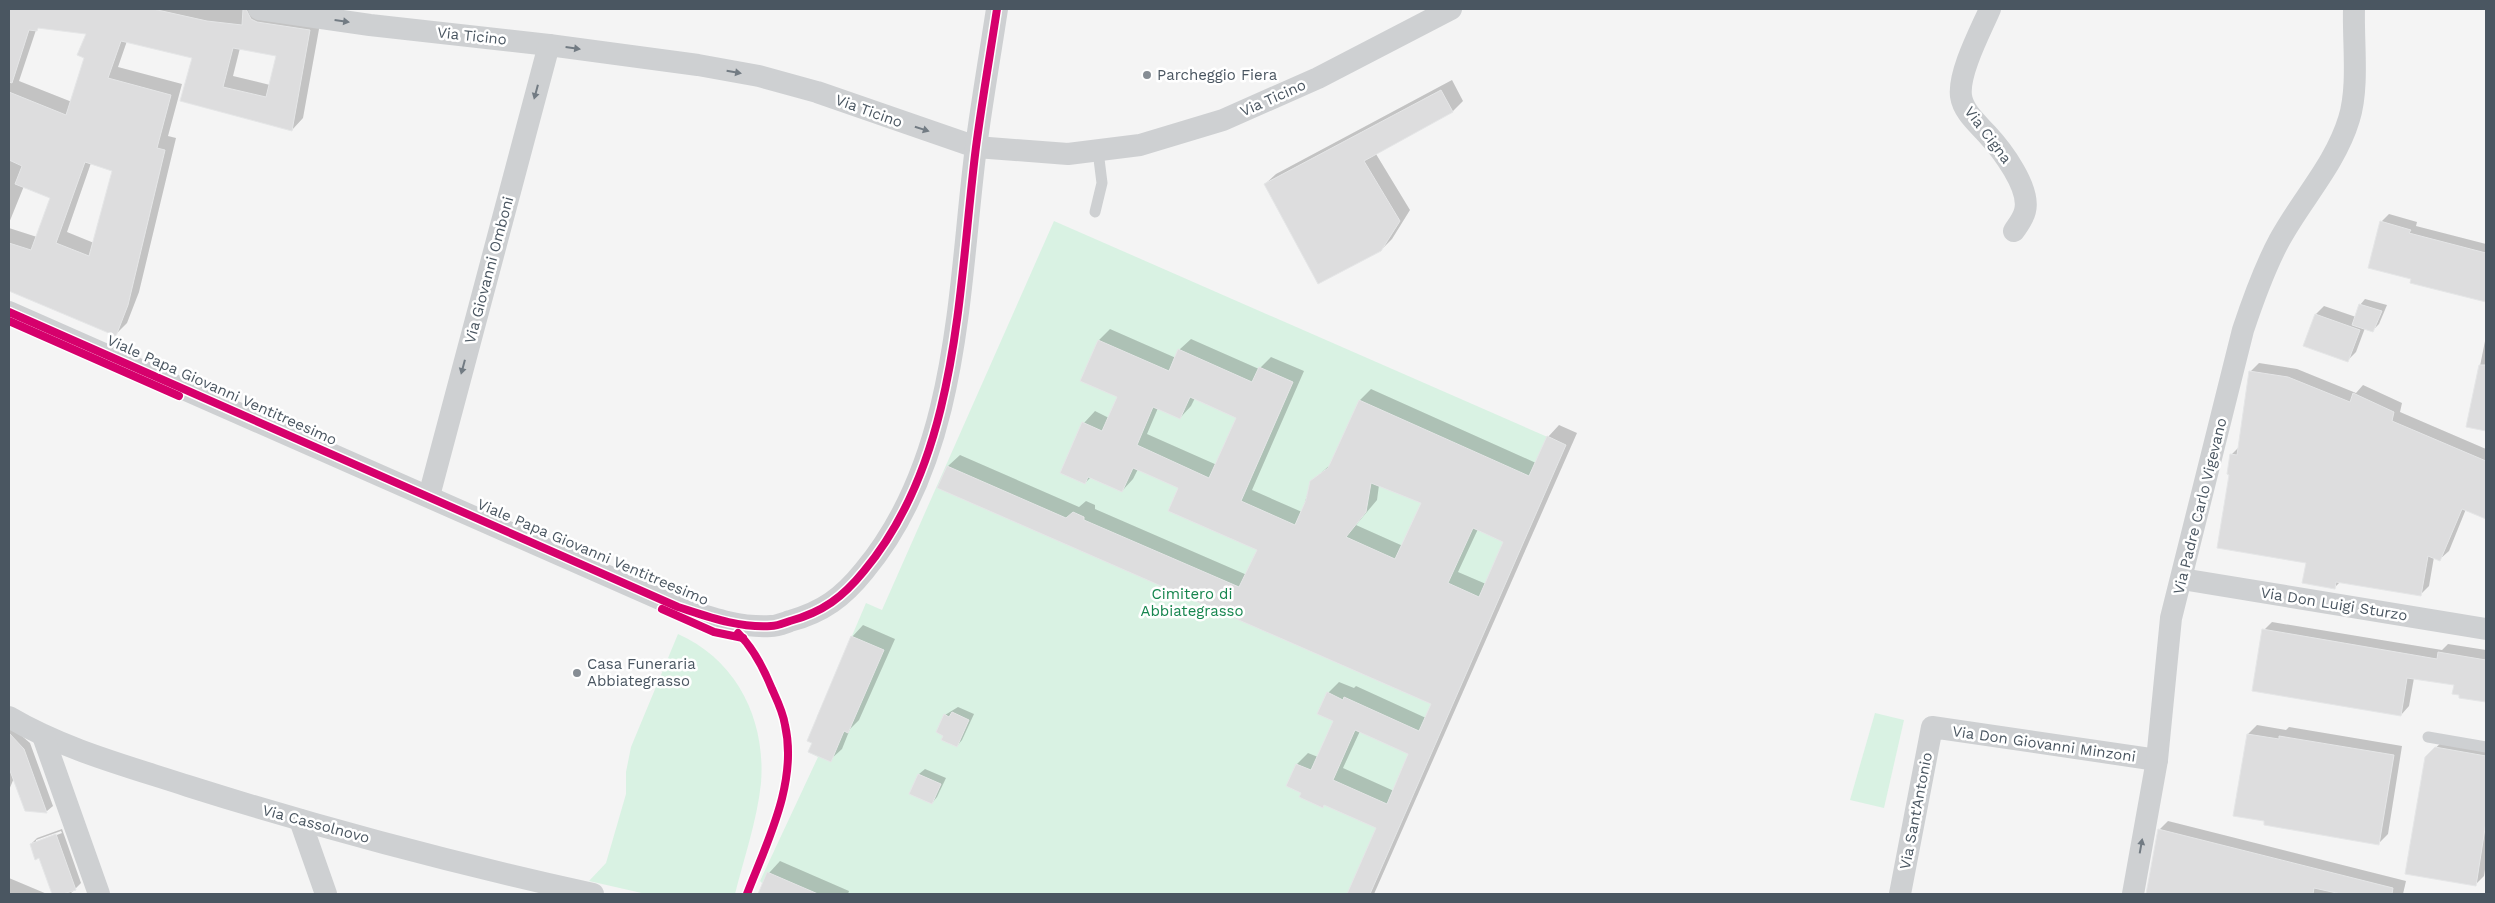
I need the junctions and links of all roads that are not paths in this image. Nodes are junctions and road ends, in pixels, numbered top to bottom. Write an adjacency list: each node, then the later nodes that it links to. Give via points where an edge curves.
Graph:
1 (259, 9): 6 (street, Via Ticino, one-way to 6)
2 (998, 9): 8 (street, Viale Papa Giovanni Ventitreesimo)
3 (1451, 9): 9 (street, Via Ticino, via 1347,64 1246,111 1169,138)
4 (1990, 9): 11 (street, Via Cigna, via 1966,68 1961,97 1973,119 2013,168 2025,209)
5 (2354, 9): 14 (street, Via Padre Carlo Vigevano, via 2353,103 2340,140 2319,181 2279,241 2254,295)
6 (371, 17): 7 (street, Via Ticino)
7 (549, 45): 8 (street, Via Ticino, one-way to 8, via 758,76 817,92); 13 (street, Via Giovanni Omboni, one-way to 13)
8 (976, 147): 9 (street, Via Ticino, via 1068,154); 13 (street, Viale Papa Giovanni Ventitreesimo, via 967,249 940,420 925,464 893,529 878,554 833,604 811,615 772,626 730,624 678,607)
9 (1098, 151): 10 (lane, via 1102,183)
10 (1095, 212)
11 (2014, 231)
12 (9, 312): 13 (street, Viale Papa Giovanni Ventitreesimo)
13 (429, 496)
14 (2182, 579): 15 (street, Via Don Luigi Sturzo); 21 (street, Via Padre Carlo Vigevano, via 2171,618)
15 (2486, 629)
16 (9, 717): 18 (street, Via Cassolnovo)
17 (1932, 727): 21 (street, Via Don Giovanni Minzoni); 27 (street, Via Sant'Antonio)
18 (43, 736): 22 (street, Via Cassolnovo); 24 (street)
19 (2428, 737): 20 (lane)
20 (2486, 746)
21 (2157, 760): 28 (street, Via Padre Carlo Vigevano, one-way to 21)
22 (300, 820): 23 (street, Via Cassolnovo); 25 (street)
23 (529, 887): 26 (street, Via Cassolnovo)
24 (99, 894)
25 (326, 894)
26 (593, 894)
27 (1900, 894)
28 (2133, 894)

